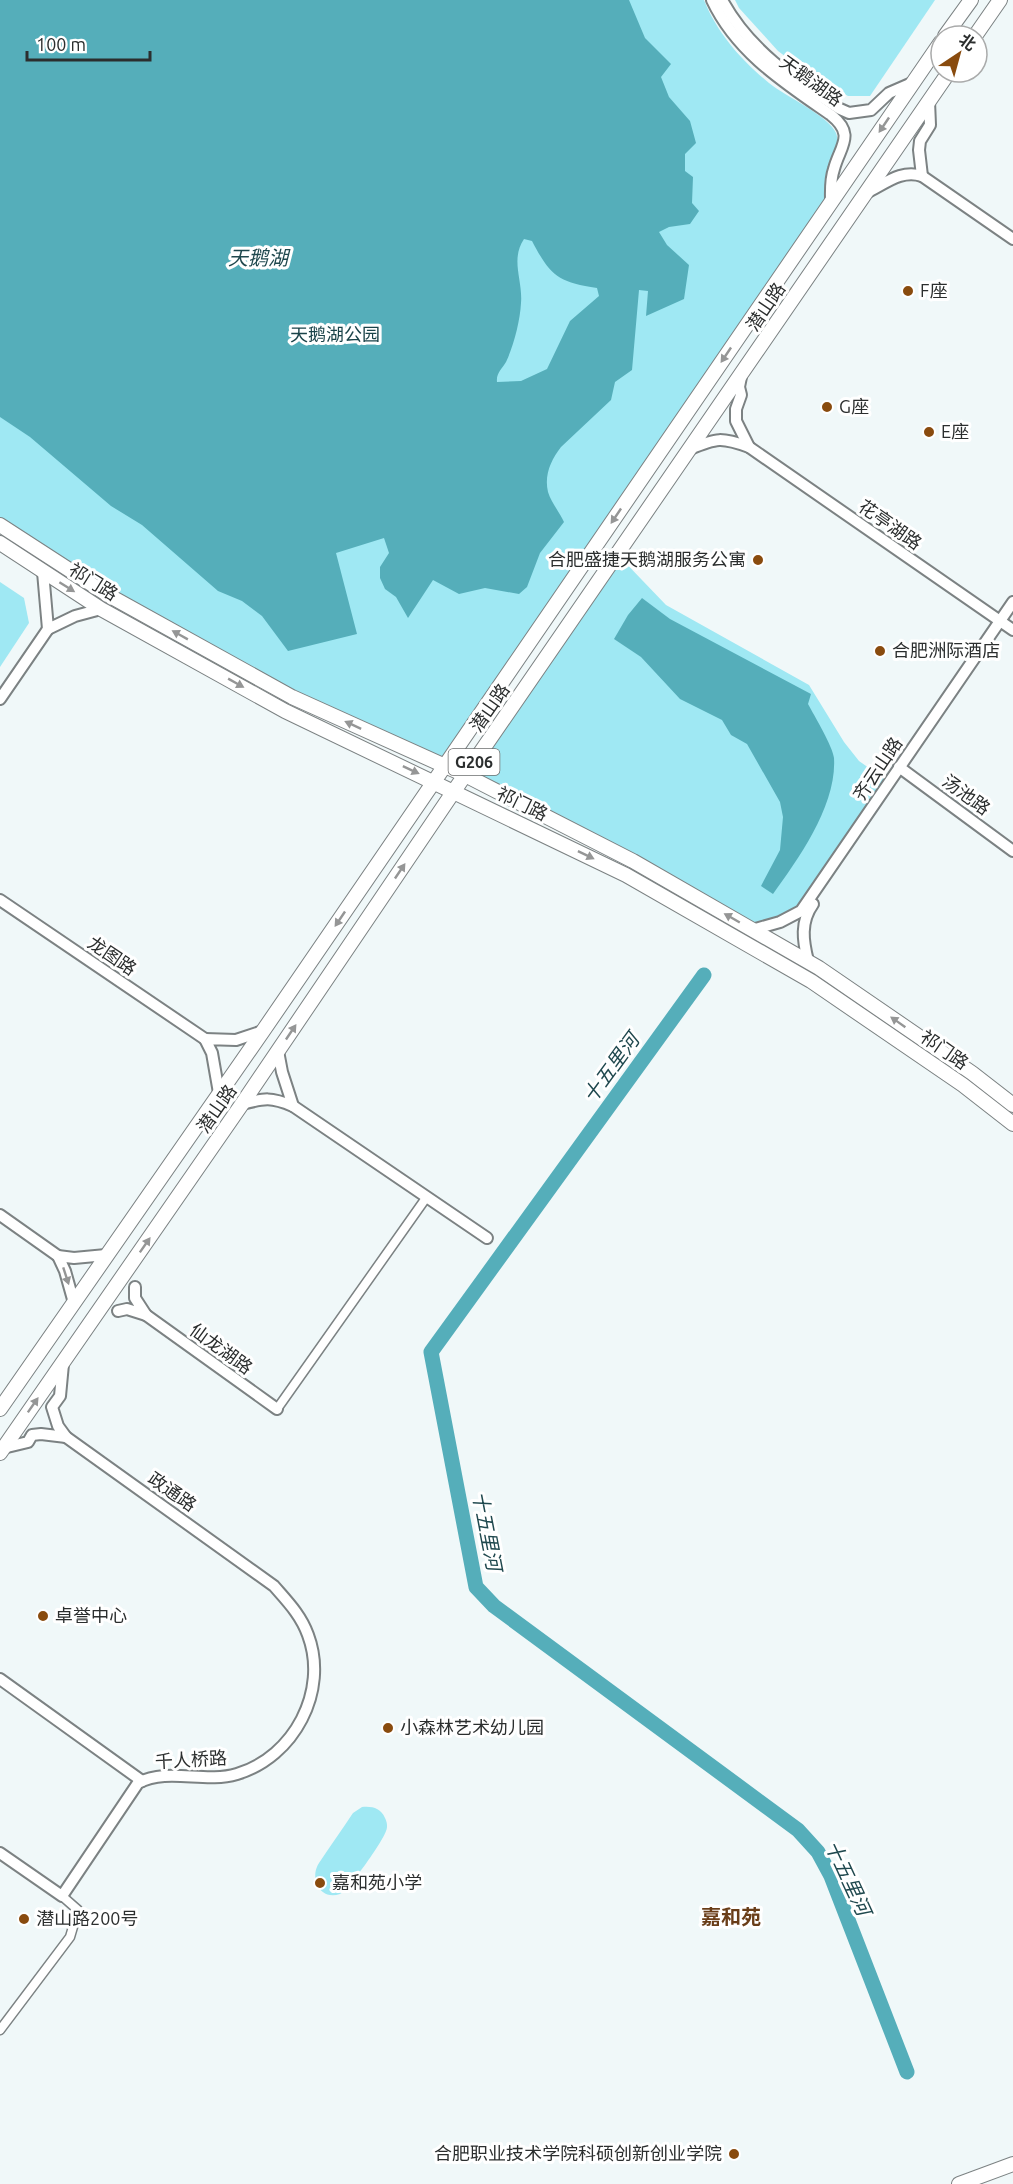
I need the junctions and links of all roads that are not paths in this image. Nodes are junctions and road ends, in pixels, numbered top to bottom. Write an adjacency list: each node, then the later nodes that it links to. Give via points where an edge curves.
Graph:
1 (712, 0): 13 (street, 天鹅湖路, via 753,57 831,115 844,130 845,141 831,179)
2 (722, 0): 8 (street, 天鹅湖路, via 759,50 782,70 849,113 871,110 889,93)
3 (971, 0): 5 (main road)
4 (1000, 0): 6 (main road)
5 (954, 24)
6 (983, 24)
7 (929, 59): 8 (main road, 潜山路 / G206)
8 (912, 83): 13 (main road, 潜山路 / G206, one-way to 13)
9 (941, 84): 10 (main road, 潜山路 / G206)
10 (929, 101): 11 (street, via 930,126 918,150); 12 (main road, 潜山路 / G206)
11 (922, 176): 12 (street, via 896,176); 14 (street)
12 (866, 193): 15 (main road, 潜山路 / G206)
13 (831, 202): 27 (main road, 潜山路 / G206, one-way to 27)
14 (1013, 239)
15 (741, 374): 16 (street, 花亭湖路, via 736,421); 17 (main road, 潜山路 / G206)
16 (749, 447): 17 (street, 花亭湖路, via 726,439 711,440); 24 (street, 花亭湖路)
17 (690, 449): 29 (main road, 潜山路 / G206)
18 (0, 525): 27 (main road, 祁门路, one-way to 18, via 292,697 108,596)
19 (0, 543): 20 (main road, 祁门路)
20 (43, 572): 22 (main road, 祁门路, one-way to 22); 25 (street)
21 (1013, 602): 24 (street, 齐云山路)
22 (100, 609): 25 (street); 30 (main road, 祁门路, one-way to 30, via 285,711)
23 (1013, 613): 24 (street)
24 (1006, 625): 28 (street, 齐云山路)
25 (48, 629): 26 (street)
26 (0, 699)
27 (444, 766): 29 (main road, 祁门路); 30 (main road, 潜山路 / G206)
28 (903, 767): 32 (street, 汤池路); 33 (street, 汤池路); 35 (street, 齐云山路, via 801,911); 36 (street, via 809,909 803,930)
29 (465, 775): 31 (main road, 潜山路 / G206); 35 (main road, 祁门路, one-way to 29, via 633,861)
30 (435, 781): 31 (main road, 祁门路); 37 (main road, 潜山路 / G206, one-way to 37)
31 (454, 791): 39 (main road, 潜山路 / G206, one-way to 31); 44 (main road, 祁门路, one-way to 44, via 626,875 811,981)
32 (1013, 846)
33 (1013, 851)
34 (0, 900): 38 (street, 龙图路)
35 (752, 930): 36 (main road, 祁门路)
36 (808, 961): 42 (main road, 祁门路, one-way to 36)
37 (263, 1031): 38 (street, via 236,1040); 40 (main road, 潜山路 / G206)
38 (206, 1039): 40 (street)
39 (278, 1051): 41 (main road, 潜山路 / G206); 43 (street)
40 (219, 1093): 48 (main road, 潜山路 / G206)
41 (243, 1104): 43 (street, via 275,1098); 54 (main road, 潜山路 / G206, one-way to 41)
42 (1013, 1105)
43 (293, 1106): 45 (street)
44 (1013, 1124)
45 (426, 1198): 47 (street); 56 (street)
46 (0, 1215): 49 (street)
47 (487, 1238)
48 (106, 1255): 49 (street); 51 (main road, 潜山路 / G206)
49 (58, 1256): 51 (street, one-way to 51)
50 (135, 1287): 53 (street, via 135,1298)
51 (74, 1303): 55 (main road, 潜山路 / G206)
52 (118, 1311): 53 (street, via 127,1309)
53 (146, 1315): 56 (street, 仙龙湖路)
54 (63, 1363): 57 (street, via 60,1396 52,1407); 58 (main road, 潜山路 / G206, one-way to 54)
55 (0, 1409)
56 (277, 1409)
57 (66, 1437): 58 (street, via 32,1435 28,1442); 59 (street, 政通路)
58 (2, 1451)
59 (258, 1573): 61 (street, 千人桥路, via 288,1601 308,1636 313,1677 304,1715 283,1746 237,1774 217,1778 157,1776)
60 (0, 1679): 61 (street)
61 (142, 1780): 63 (street, 千人桥路)
62 (0, 1853): 63 (street)
63 (62, 1896): 64 (street, via 78,1910 70,1937)
64 (0, 2030)
65 (1013, 2164): 66 (main road)
66 (959, 2184)

